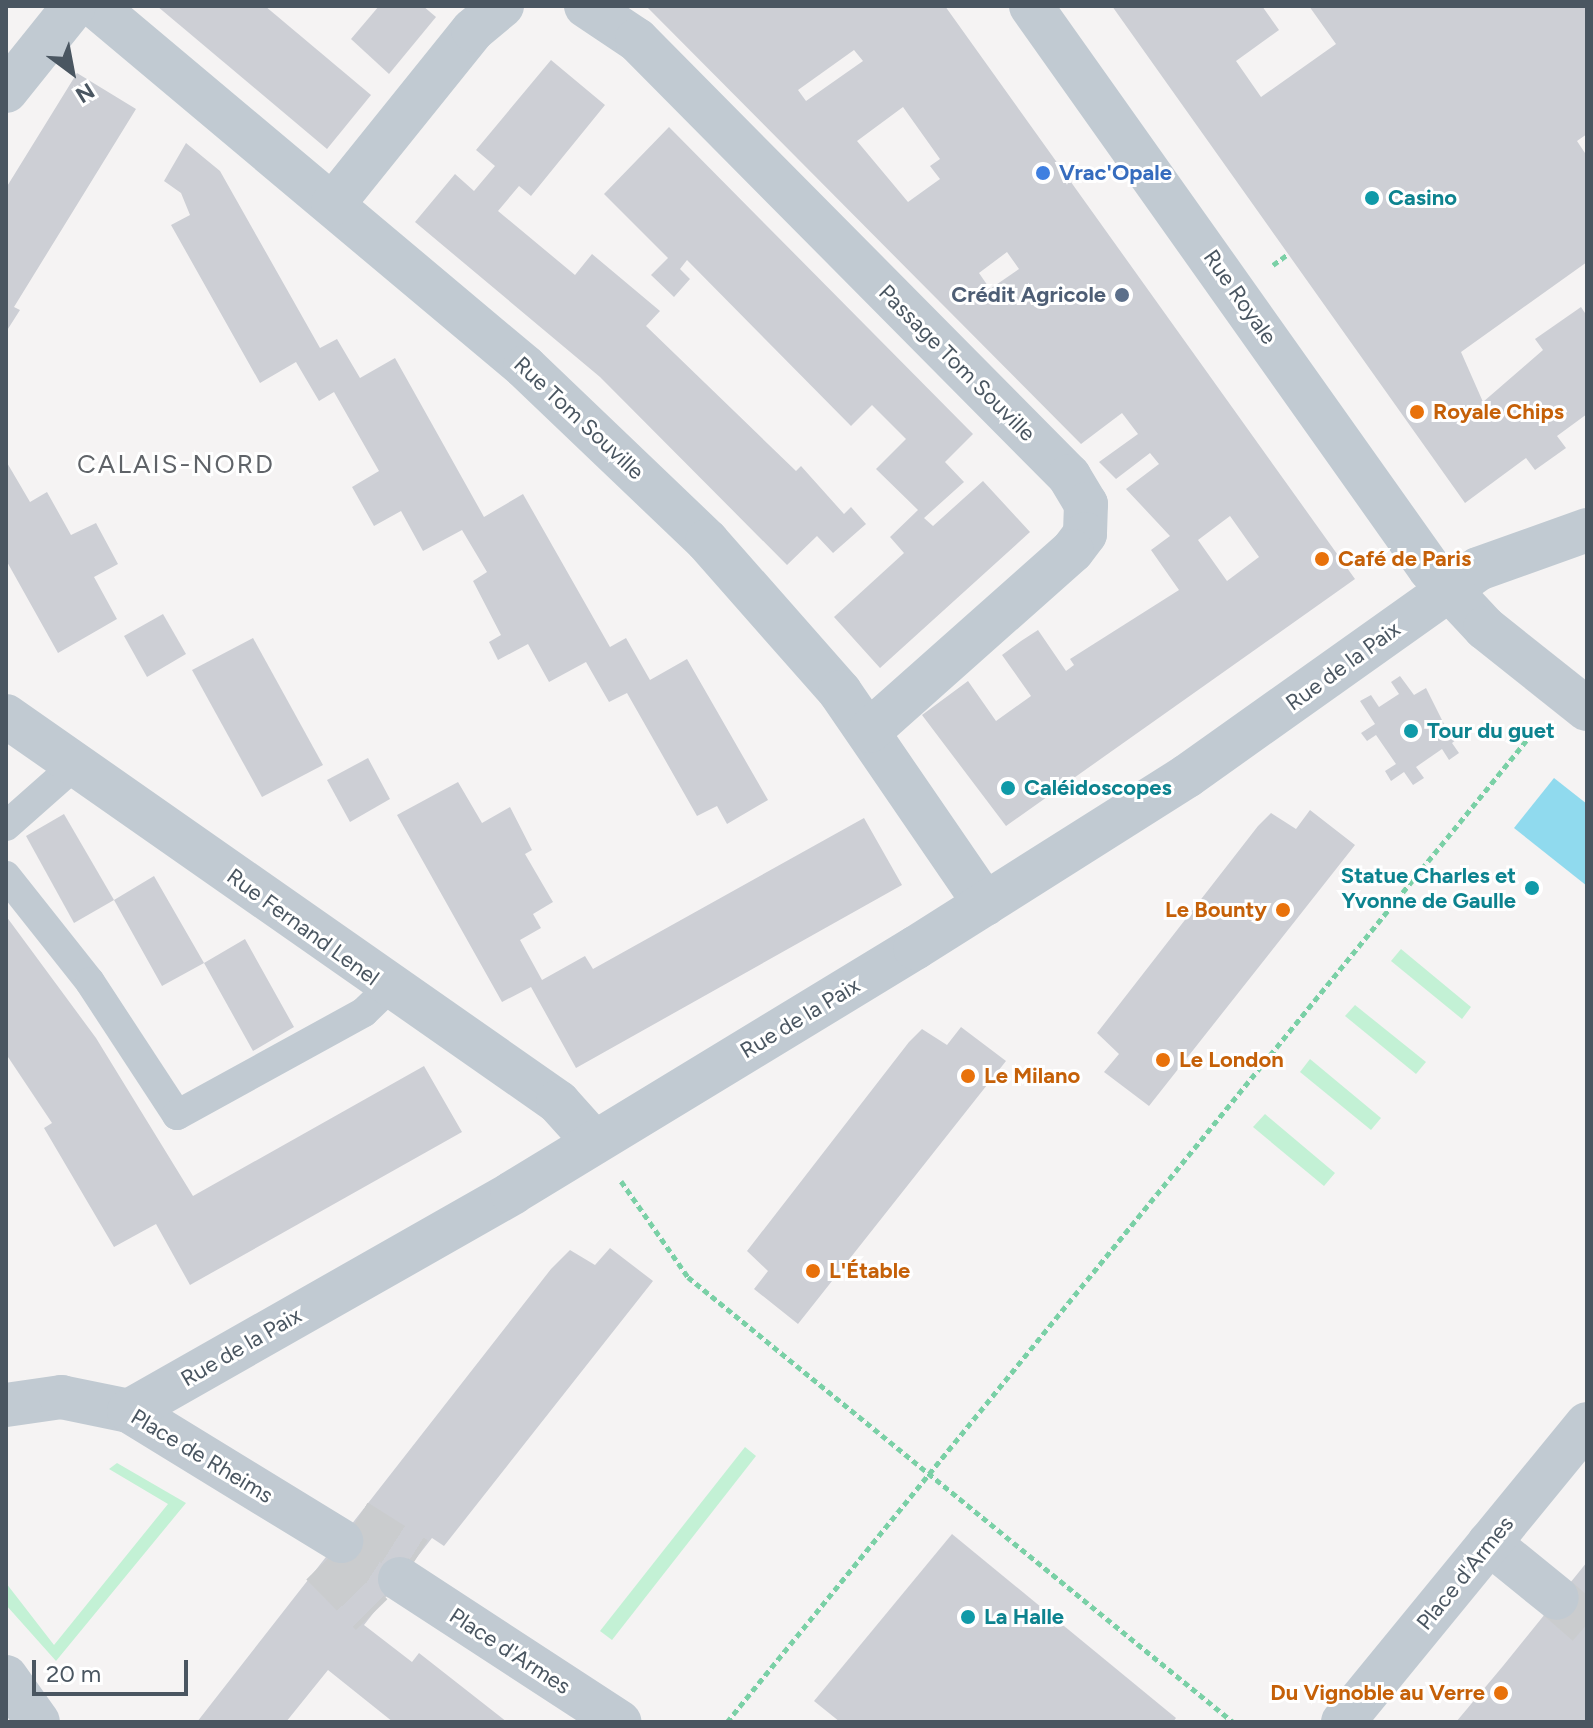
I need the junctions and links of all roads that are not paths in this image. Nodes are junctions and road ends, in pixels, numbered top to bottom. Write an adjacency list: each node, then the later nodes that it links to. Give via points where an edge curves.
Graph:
1 (74, 6): 6 (street)
2 (95, 6): 7 (street, Rue Tom Souville)
3 (502, 6): 7 (street, via 473,30)
4 (586, 6): 12 (street, Passage Tom Souville, via 637,40 1069,476 1086,504 1085,534 1072,551)
5 (1031, 6): 9 (street, Rue Royale)
6 (6, 91)
7 (333, 204): 12 (street, Rue Tom Souville, via 525,367 707,541)
8 (1587, 530): 9 (street, Rue de la Paix, via 1488,565)
9 (1447, 589): 10 (street); 16 (street, Rue de la Paix, via 1207,763)
10 (1587, 709)
11 (6, 716): 13 (street, Rue Fernand Lenel)
12 (869, 731): 16 (street, Rue Tom Souville)
13 (76, 764): 14 (lane); 17 (street, Rue Fernand Lenel)
14 (6, 826)
15 (6, 876): 17 (lane, via 90,982 177,1115 364,1012)
16 (985, 904): 18 (street, Rue de la Paix)
17 (389, 988): 18 (street, Rue Fernand Lenel, via 558,1102)
18 (594, 1142): 20 (street, Rue de la Paix)
19 (10, 1397): 20 (street, Place de Rheims, via 61,1397)
20 (129, 1411): 22 (street, Place de Rheims)
21 (1587, 1424): 23 (street, Place d'Armes)
22 (341, 1541)
23 (1489, 1543): 25 (street); 29 (street, Place d'Armes)
24 (400, 1579): 28 (street, Place d'Armes)
25 (1557, 1598)
26 (6, 1677): 27 (street)
27 (38, 1722)
28 (619, 1722)
29 (1343, 1722)

